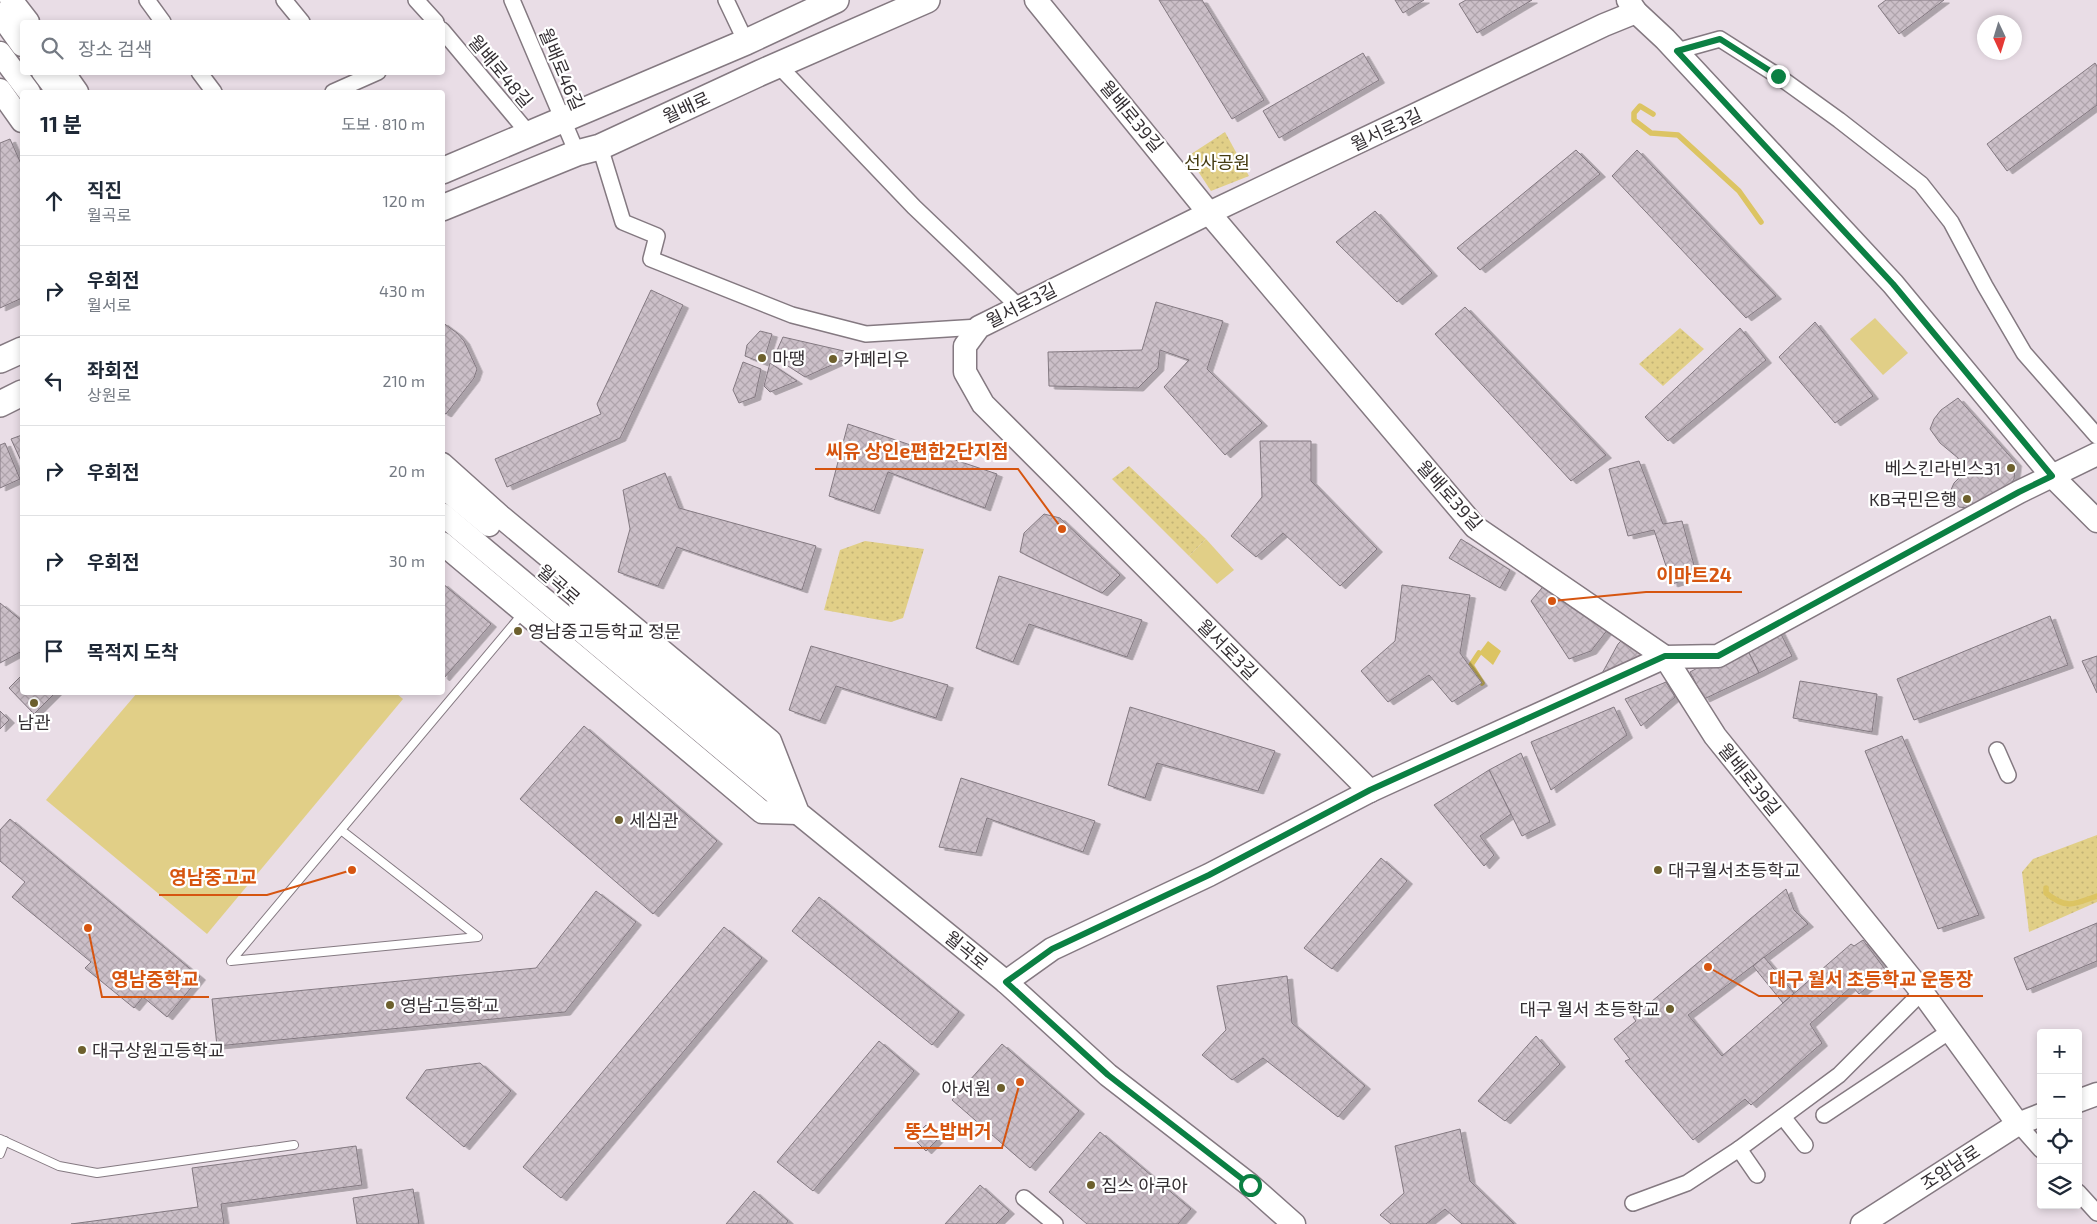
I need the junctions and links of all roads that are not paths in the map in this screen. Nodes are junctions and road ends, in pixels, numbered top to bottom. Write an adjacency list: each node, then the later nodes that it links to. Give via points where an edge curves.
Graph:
1 (11, 0): 12 (street)
2 (147, 0): 13 (street)
3 (284, 0): 14 (street)
4 (416, 0): 15 (street)
5 (512, 0): 34 (street, 월배로46길)
6 (726, 0): 18 (street)
7 (836, 0): 18 (main road, 월배로)
8 (927, 0): 21 (main road, 월배로)
9 (1036, 0): 39 (street, 월배로39길)
10 (1632, 6): 19 (street); 39 (street, 월서로3길)
11 (0, 14): 17 (street)
12 (26, 20)
13 (162, 20)
14 (300, 20)
15 (434, 20)
16 (445, 34): 35 (street, 월배로48길)
17 (20, 42)
18 (746, 42): 34 (main road, 월배로)
19 (1677, 51): 46 (street, via 1720,39 1839,120 1921,184 1951,222 2024,353); 49 (street, via 1893,284)
20 (0, 53): 28 (street)
21 (779, 66): 36 (main road, 월배로); 40 (street, via 914,207)
22 (45, 75): 29 (street)
23 (65, 75): 30 (street)
24 (201, 75): 31 (street)
25 (362, 75): 26 (street)
26 (347, 78): 32 (street)
27 (0, 90): 33 (street)
28 (28, 90)
29 (56, 90)
30 (76, 90)
31 (212, 90)
32 (335, 90)
33 (20, 118)
34 (563, 120): 35 (main road, 월배로); 36 (street, 월배로46길)
35 (530, 135): 37 (main road, 월배로)
36 (589, 150): 38 (main road, 월배로); 41 (street, 월배로46길, via 623,222 656,236 651,259 792,316 866,334)
37 (445, 169)
38 (445, 207)
39 (1209, 213): 40 (street, 월서로3길); 55 (street, 월배로39길, via 1475,527)
40 (1018, 306): 41 (street, 월서로3길)
41 (979, 327): 58 (street, 월서로3길, via 965,346 964,372 984,404)
42 (20, 351): 43 (main road)
43 (0, 360)
44 (20, 394): 45 (main road)
45 (0, 404)
46 (2097, 436)
47 (2097, 454): 49 (street)
48 (445, 467): 59 (street, via 770,741)
49 (2052, 476): 52 (street); 55 (street, via 1718,656)
50 (445, 489): 59 (street, 월곡로, via 760,758)
51 (445, 517): 59 (street, 월곡로)
52 (2097, 521)
53 (445, 545): 54 (street)
54 (525, 612): 59 (street, via 762,812); 60 (lane)
55 (1665, 656): 58 (street); 62 (street, 월배로39길, via 1715,736)
56 (1997, 750): 57 (street)
57 (2008, 774)
58 (1370, 790): 61 (street, via 1209,875 1052,949)
59 (798, 813): 61 (street, 월곡로)
60 (341, 830): 60 (lane, via 231,961 478,937 349,836)
61 (1006, 982): 82 (street, 월곡로, via 1108,1075 1250,1185)
62 (1922, 992): 63 (street, 월배로39길); 67 (street, via 1839,1075)
63 (1950, 1031): 66 (street); 69 (street, 월배로39길)
64 (2097, 1094): 65 (street)
65 (2082, 1100)
66 (1824, 1115)
67 (1783, 1117): 71 (street); 74 (street)
68 (2037, 1117): 69 (street, 조암남로)
69 (2018, 1124): 72 (street); 83 (street, 조암남로)
70 (3, 1140): 73 (lane, via 59,1166 97,1173); 75 (lane)
71 (1805, 1145)
72 (2037, 1145)
73 (294, 1146)
74 (1739, 1149): 76 (street); 79 (street, via 1686,1183)
75 (0, 1154)
76 (1757, 1174)
77 (2082, 1196): 80 (street)
78 (1024, 1198): 81 (street)
79 (1634, 1203)
80 (2097, 1213)
81 (1055, 1224)
82 (1294, 1224)
83 (1862, 1224)

